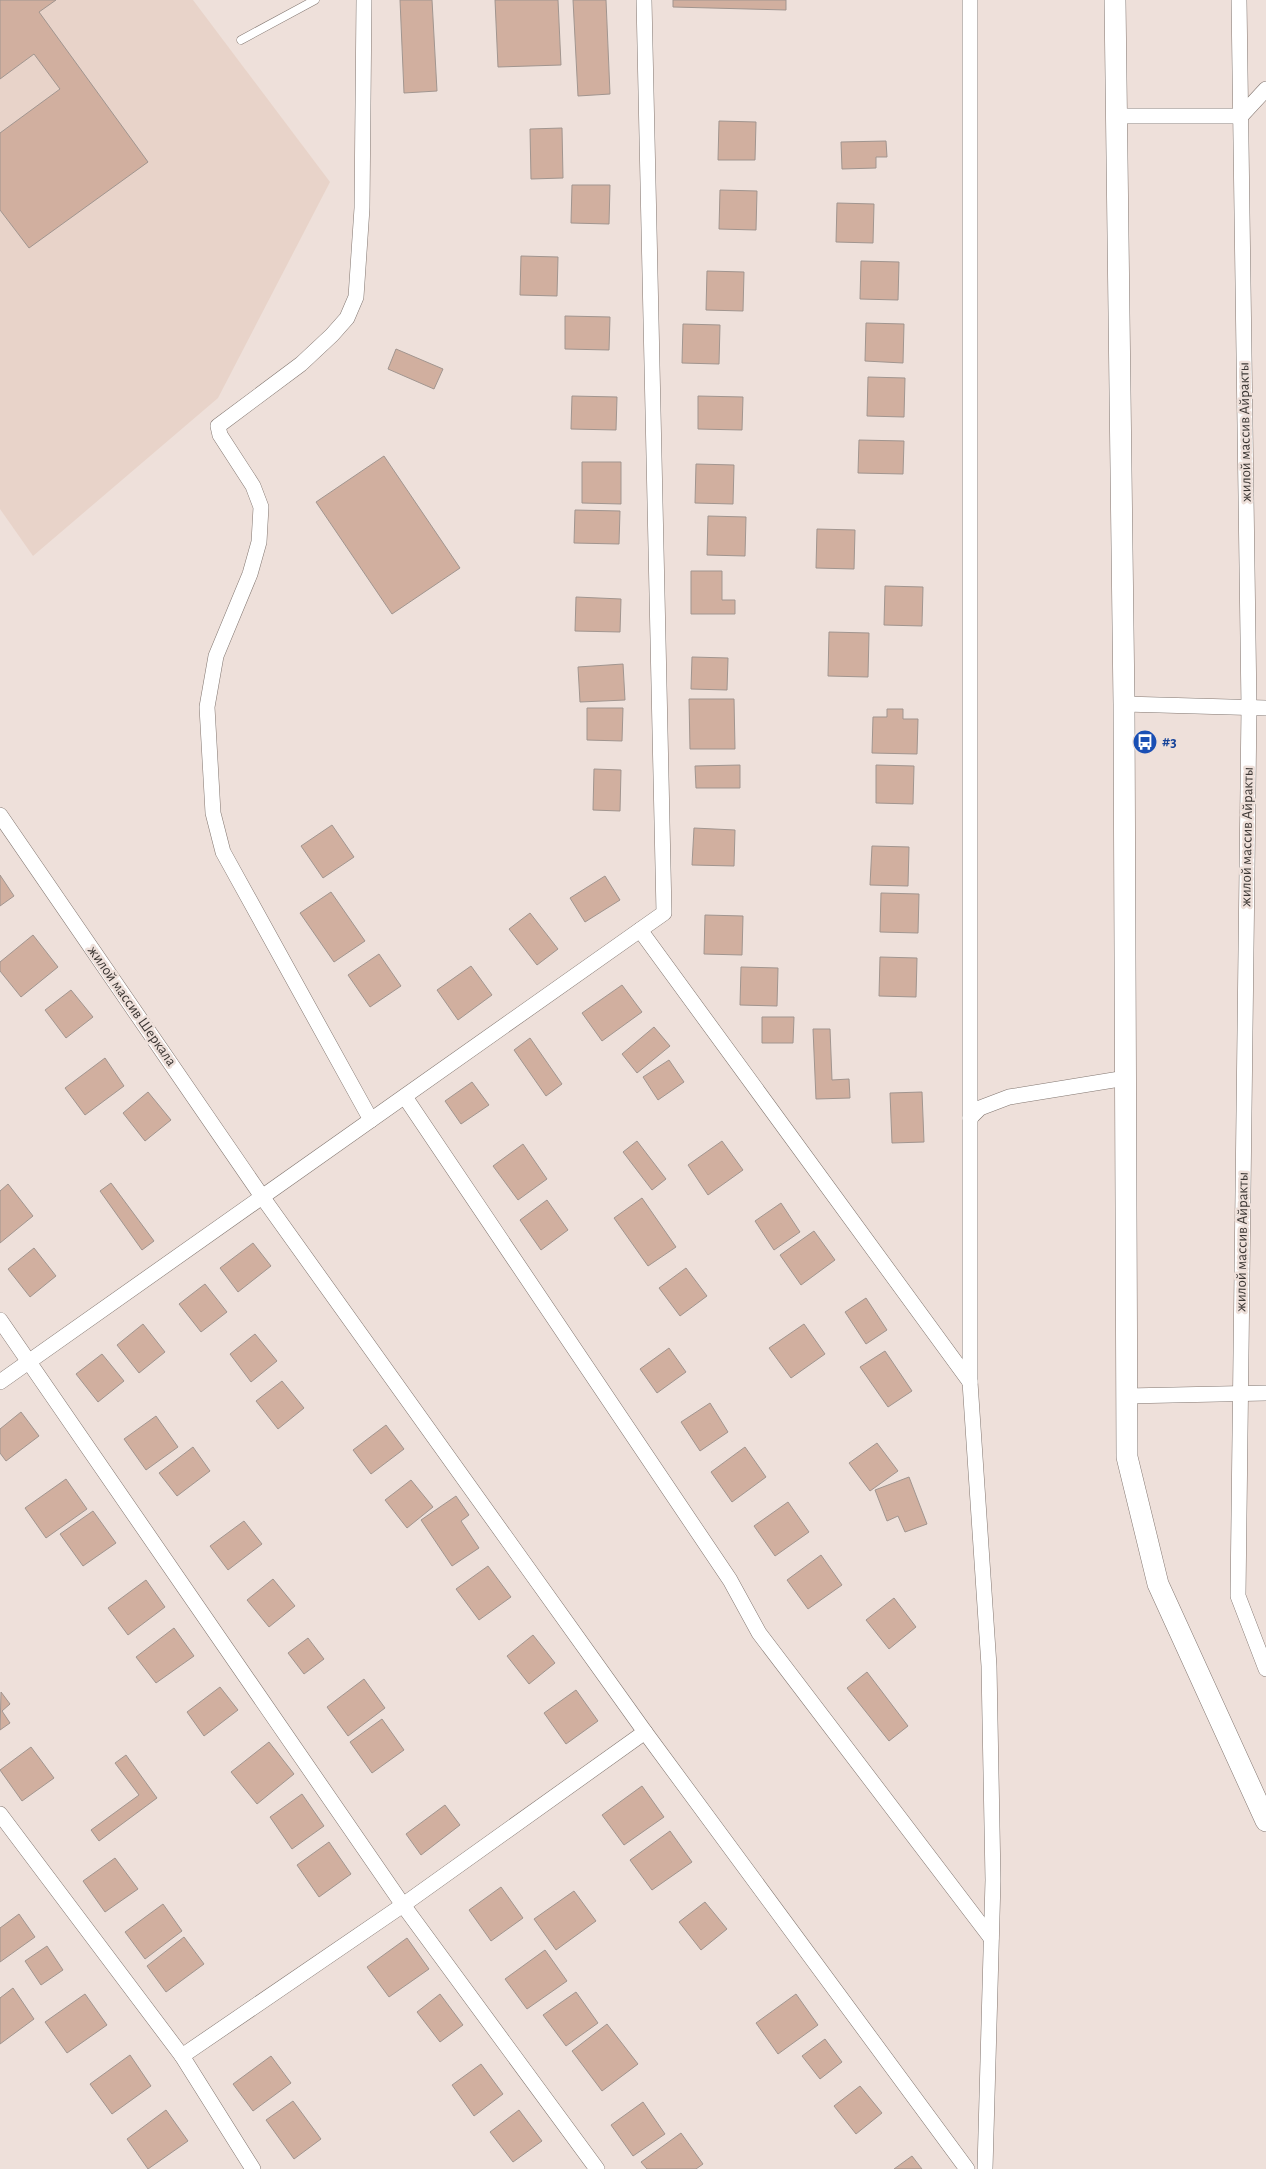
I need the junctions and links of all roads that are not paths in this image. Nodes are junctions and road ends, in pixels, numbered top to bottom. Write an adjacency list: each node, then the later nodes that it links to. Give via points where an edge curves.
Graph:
1 (315, 0): 7 (lane)
2 (364, 0): 19 (street, via 362,208 356,297 347,318 326,341 301,364 218,426 220,435 253,486 261,507 259,542 250,574 216,656 207,708 213,813 223,852)
3 (644, 0): 15 (street, via 664,913)
4 (970, 0): 18 (street)
5 (1115, 0): 9 (main road)
6 (1239, 0): 10 (street, жилой массив Айракты)
7 (241, 40)
8 (1266, 89): 10 (street)
9 (1117, 116): 10 (street); 11 (main road)
10 (1241, 116): 12 (street, жилой массив Айракты)
11 (1124, 704): 12 (street); 16 (main road)
12 (1249, 708): 13 (street); 26 (street, жилой массив Айракты)
13 (1266, 708)
14 (0, 815): 20 (street, жилой массив Шеркала)
15 (640, 930): 17 (street); 24 (street)
16 (1126, 1078): 18 (street, via 1009,1097 980,1108); 27 (main road)
17 (405, 1097): 19 (street); 33 (street, via 730,1580 759,1633)
18 (970, 1118): 24 (street)
19 (371, 1120): 20 (street)
20 (263, 1198): 22 (street); 29 (street, жилой массив Шеркала)
21 (0, 1320): 22 (street)
22 (30, 1361): 23 (street); 32 (street)
23 (0, 1382)
24 (970, 1382): 33 (street, via 989,1666)
25 (1266, 1393): 26 (street)
26 (1240, 1394): 27 (street); 28 (street, жилой массив Айракты, via 1238,1596)
27 (1127, 1396): 31 (main road, via 1127,1456 1158,1584)
28 (1266, 1669)
29 (645, 1732): 32 (street); 37 (street, жилой массив Шеркала)
30 (0, 1814): 34 (street)
31 (1266, 1821)
32 (403, 1905): 34 (street); 36 (street)
33 (991, 1938): 38 (street)
34 (182, 2056): 35 (street)
35 (253, 2169)
36 (597, 2169)
37 (967, 2169)
38 (985, 2169)

